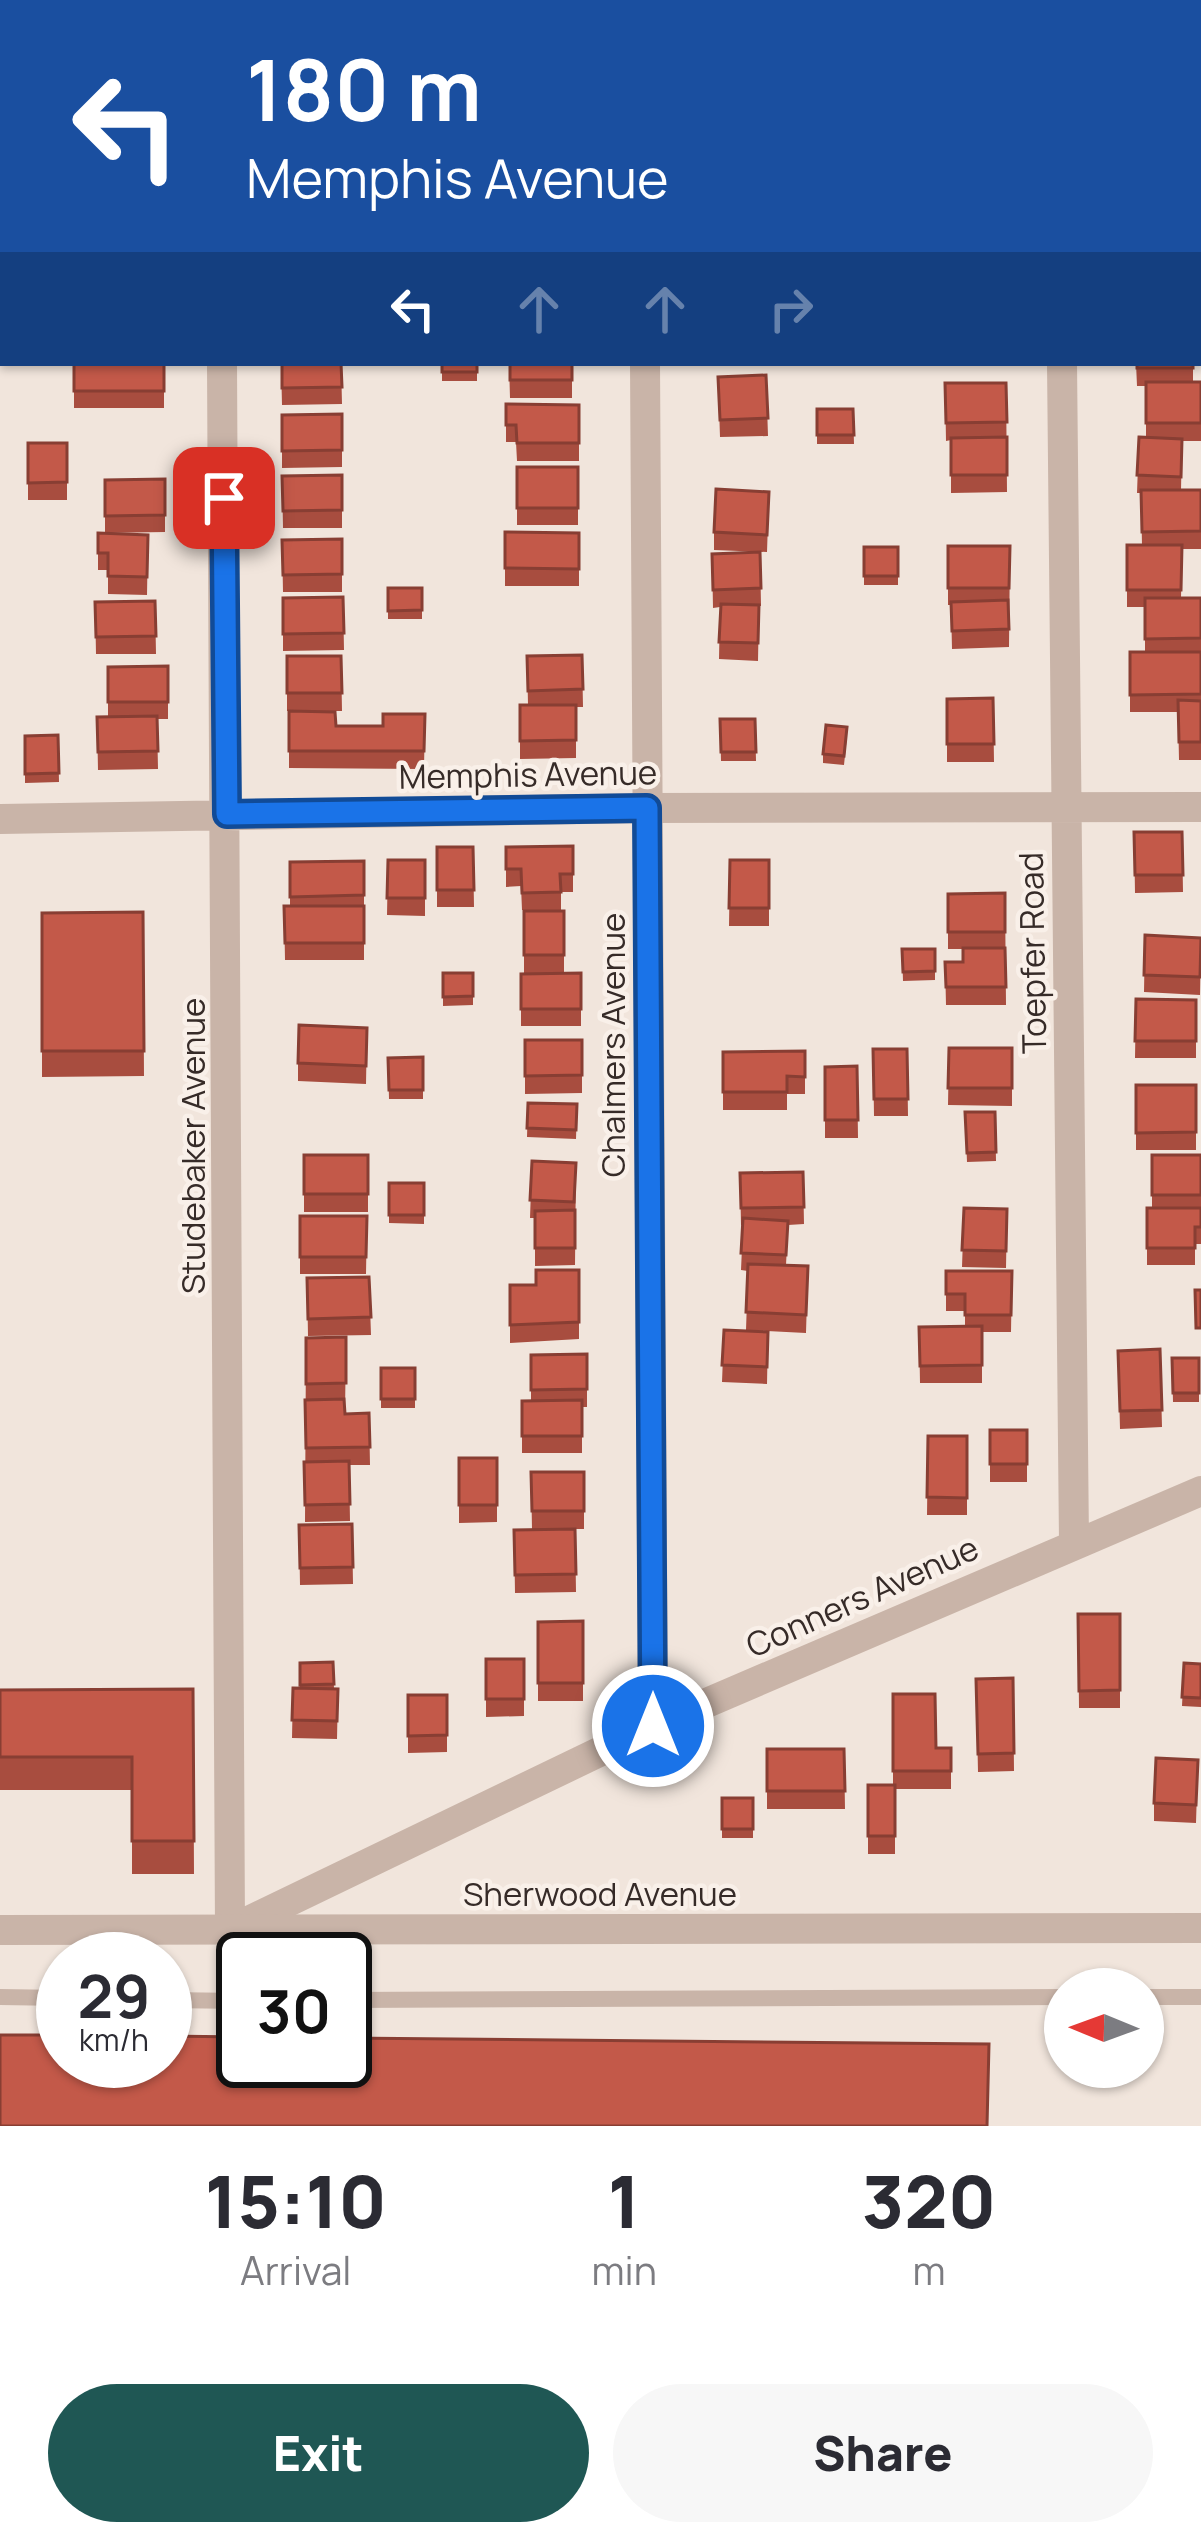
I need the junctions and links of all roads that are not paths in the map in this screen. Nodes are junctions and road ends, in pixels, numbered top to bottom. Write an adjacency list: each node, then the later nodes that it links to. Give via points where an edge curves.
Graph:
1 (222, 366): 7 (street, Studebaker Avenue)
2 (645, 366): 5 (street, Chalmers Avenue)
3 (1062, 366): 6 (street, Toepfer Road)
4 (1201, 807): 6 (street, Memphis Avenue)
5 (647, 808): 6 (street, Memphis Avenue); 7 (street, Memphis Avenue); 11 (street, Chalmers Avenue)
6 (1067, 809): 10 (street, Toepfer Road)
7 (227, 814): 8 (street, Memphis Avenue); 14 (street, Studebaker Avenue)
8 (0, 819)
9 (1201, 1491): 10 (street, Conners Avenue)
10 (1074, 1542): 11 (street, Conners Avenue)
11 (653, 1726): 14 (street, Conners Avenue)
12 (1201, 1928): 14 (street, Sherwood Avenue)
13 (0, 1930): 14 (street, Sherwood Avenue)
14 (230, 1930)
15 (0, 1997): 19 (lane)
16 (1044, 1997): 20 (lane)
17 (1164, 1997): 18 (lane)
18 (1201, 1997)
19 (36, 1998)
20 (372, 2000)

